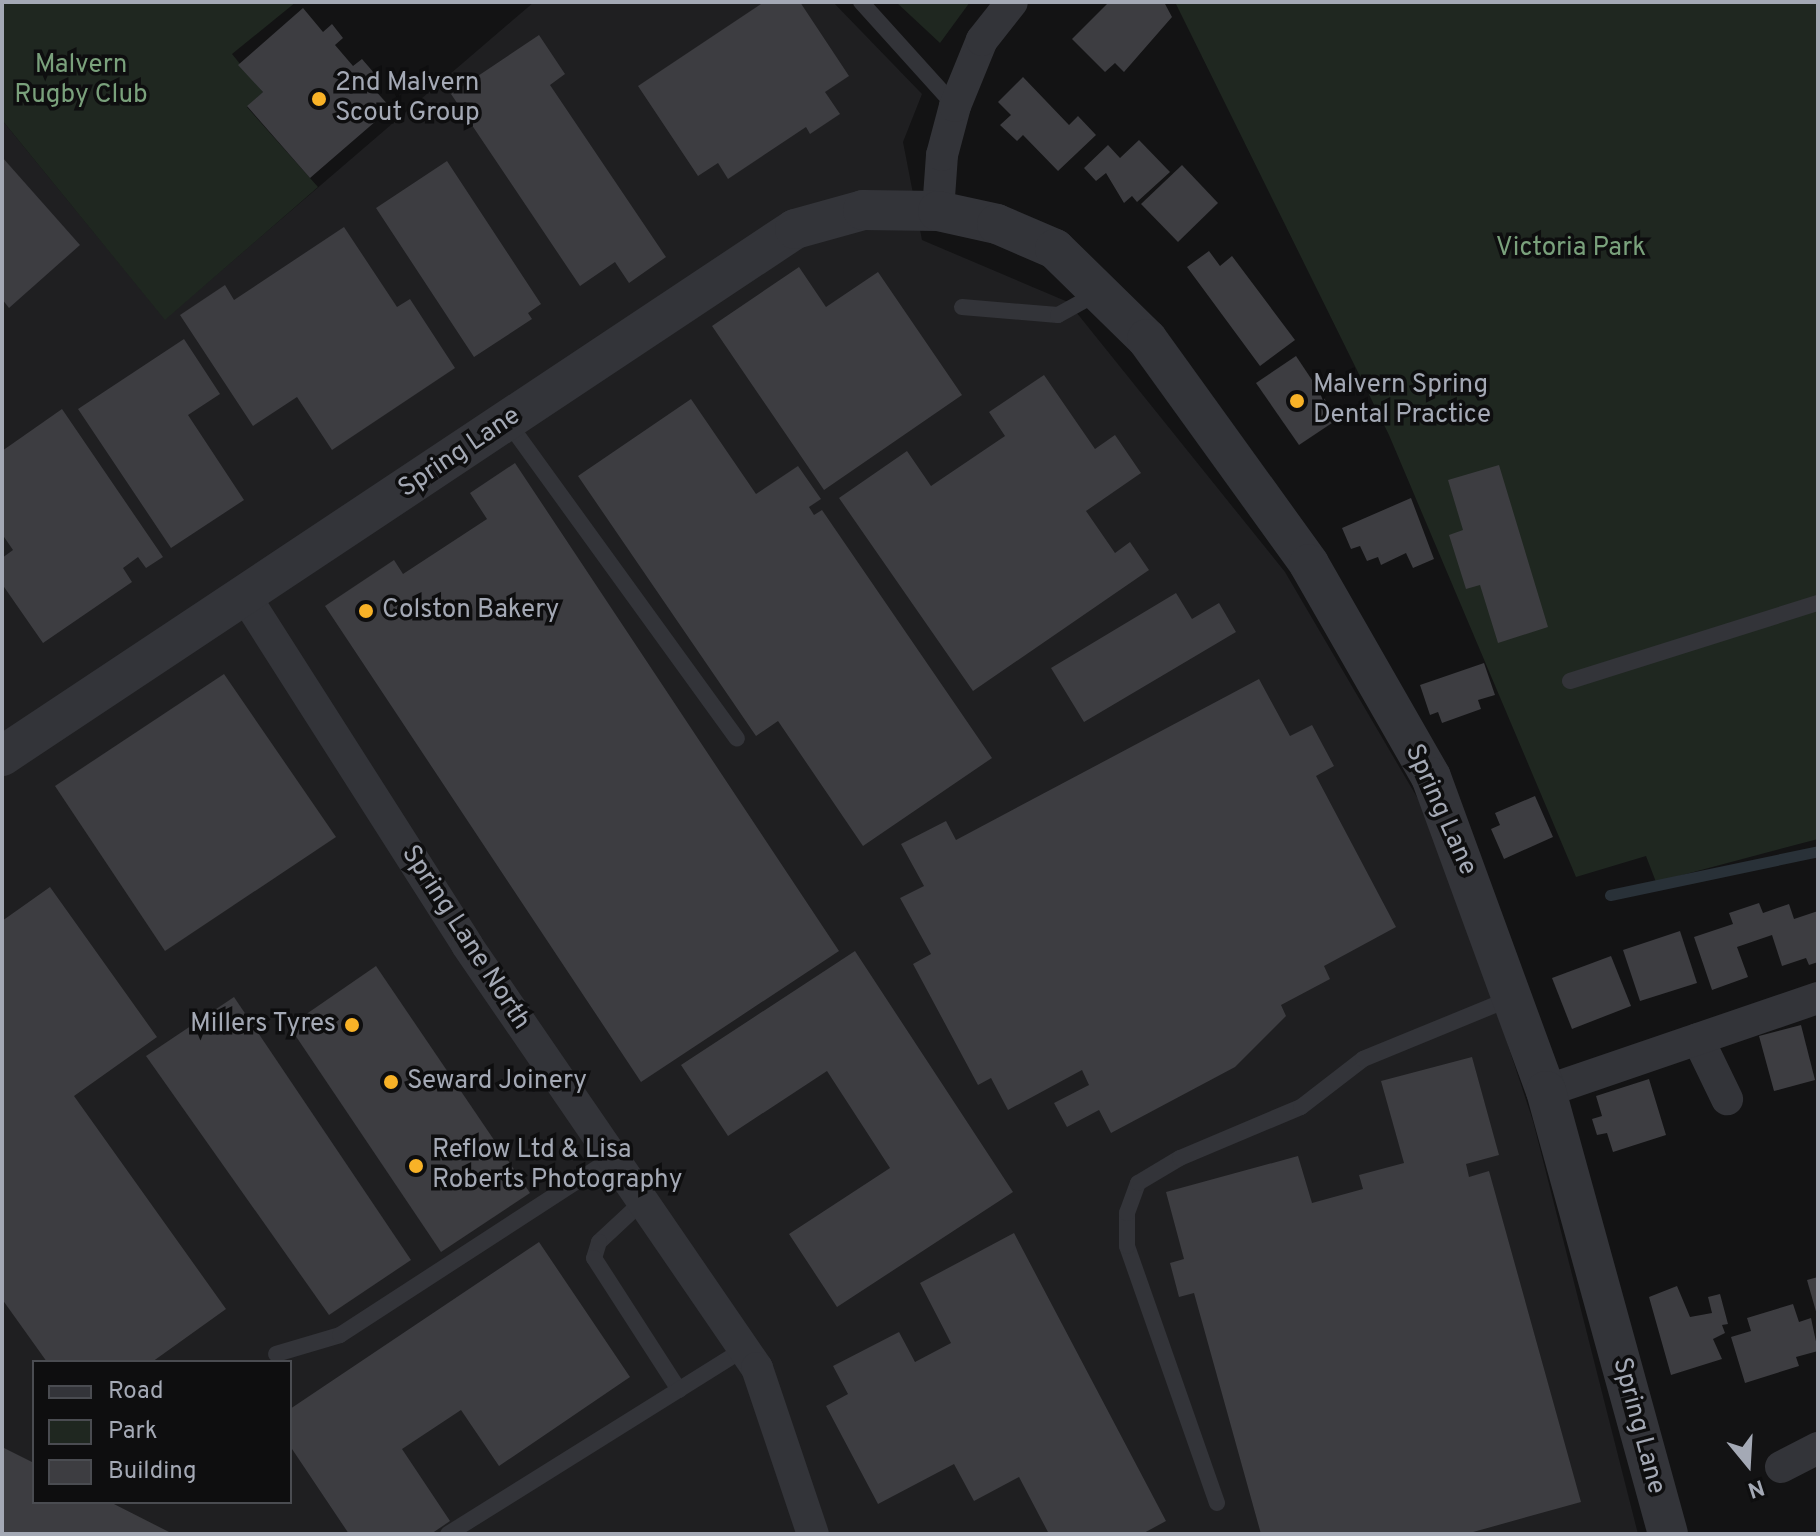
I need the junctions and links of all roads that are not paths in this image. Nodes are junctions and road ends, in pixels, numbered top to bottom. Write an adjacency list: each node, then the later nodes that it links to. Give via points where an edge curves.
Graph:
1 (861, 2): 3 (lane)
2 (1012, 2): 3 (street, via 982,40)
3 (955, 106): 4 (street, via 942,155)
4 (938, 211): 5 (street, Spring Lane, via 997,224 1055,249); 7 (street, Spring Lane, via 863,210 795,229)
5 (1099, 292): 6 (lane, via 1058,315); 13 (street, Spring Lane, via 1147,339 1309,564 1431,777)
6 (962, 307)
7 (507, 421): 8 (street, Spring Lane); 11 (lane)
8 (245, 596): 12 (street, Spring Lane); 18 (street, Spring Lane North, via 467,945)
9 (1818, 603): 10 (lane)
10 (1570, 681)
11 (737, 739)
12 (2, 756)
13 (1515, 997): 16 (street, Spring Lane); 25 (lane, via 1363,1059 1301,1107 1180,1158 1138,1183 1127,1213 1127,1246)
14 (1818, 998): 15 (street)
15 (1698, 1039): 16 (street); 17 (street)
16 (1546, 1091): 28 (street, Spring Lane)
17 (1727, 1099)
18 (613, 1158): 19 (street, Spring Lane North); 21 (lane, via 340,1335)
19 (643, 1201): 20 (street, Spring Lane North); 22 (lane, via 599,1242 594,1258)
20 (744, 1349): 22 (lane); 27 (street, Spring Lane North, via 757,1368)
21 (276, 1354)
22 (679, 1390): 26 (lane)
23 (1818, 1448): 24 (street)
24 (1781, 1467)
25 (1217, 1503)
26 (448, 1534)
27 (813, 1534)
28 (1668, 1534)

